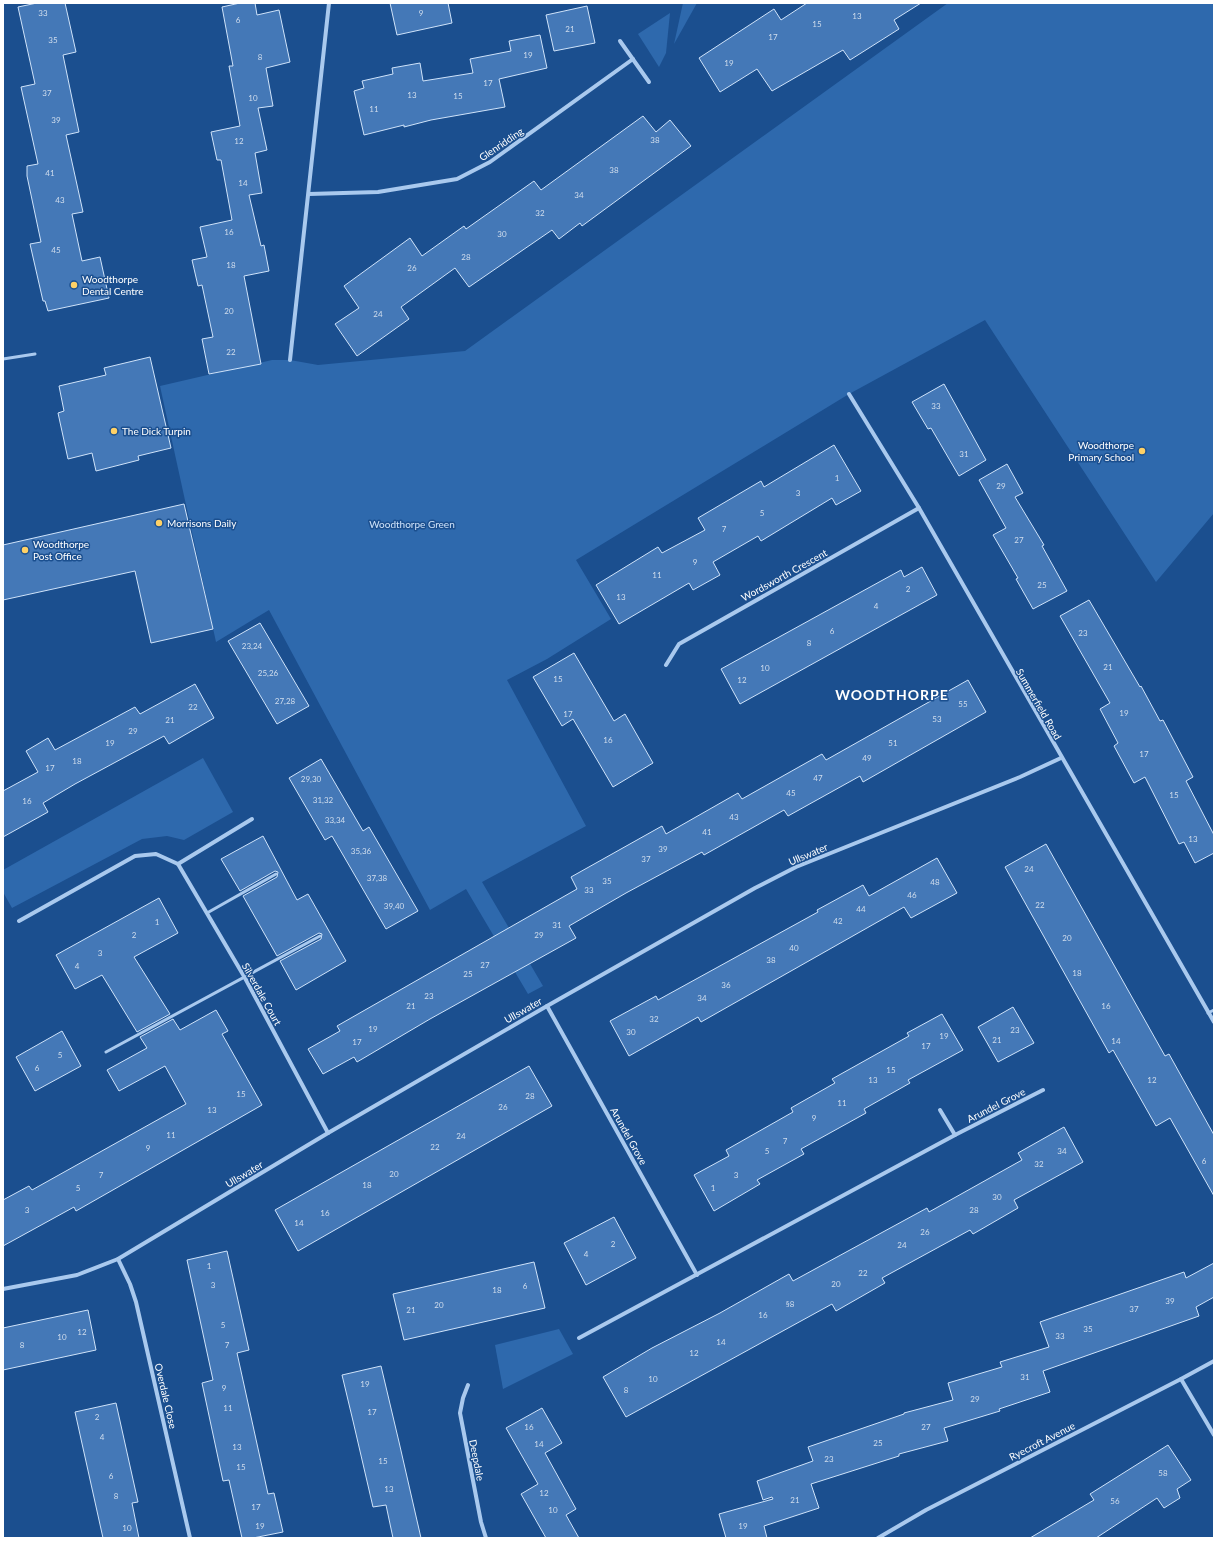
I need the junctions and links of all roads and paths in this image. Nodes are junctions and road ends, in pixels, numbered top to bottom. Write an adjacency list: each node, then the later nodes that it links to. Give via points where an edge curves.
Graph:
1 (329, 3): 5 (street)
2 (620, 41): 3 (street)
3 (633, 59): 4 (street); 5 (street, Glenridding, via 490,162 457,179 378,192)
4 (649, 82)
5 (309, 194): 8 (street)
6 (35, 354): 7 (lane)
7 (3, 359)
8 (290, 360)
9 (849, 394): 10 (street, Summerfield Road)
10 (919, 508): 11 (street, Wordsworth Crescent, via 678,644); 12 (street, Summerfield Road)
11 (666, 665)
12 (1061, 758): 20 (street, Ullswater, via 796,867); 22 (street, Summerfield Road)
13 (252, 819): 14 (street)
14 (178, 864): 16 (street, Silverdale Court); 17 (street, via 156,854 134,856)
15 (276, 874): 16 (lane)
16 (207, 913): 19 (street, Silverdale Court)
17 (19, 921)
18 (320, 936): 19 (lane)
19 (245, 978): 24 (lane); 27 (street, Silverdale Court)
20 (547, 1006): 27 (street, Ullswater); 30 (street, Arundel Grove)
21 (1214, 1010): 22 (lane)
22 (1208, 1013): 23 (street, Summerfield Road)
23 (1214, 1022)
24 (106, 1052)
25 (1043, 1090): 28 (street, Arundel Grove)
26 (940, 1110): 28 (street)
27 (328, 1133): 29 (street, Ullswater)
28 (955, 1135): 30 (street, Arundel Grove)
29 (118, 1259): 31 (street, Ullswater, via 77,1275); 37 (street, Overdale Close, via 136,1302)
30 (696, 1275): 32 (street, Arundel Grove)
31 (3, 1289)
32 (580, 1338)
33 (1214, 1361): 34 (street, Ryecroft Avenue)
34 (1181, 1379): 36 (street); 39 (street, Ryecroft Avenue, via 926,1510)
35 (468, 1385): 38 (street, Deepdale, via 460,1413)
36 (1214, 1435)
37 (190, 1538)
38 (486, 1538)
39 (878, 1538)

